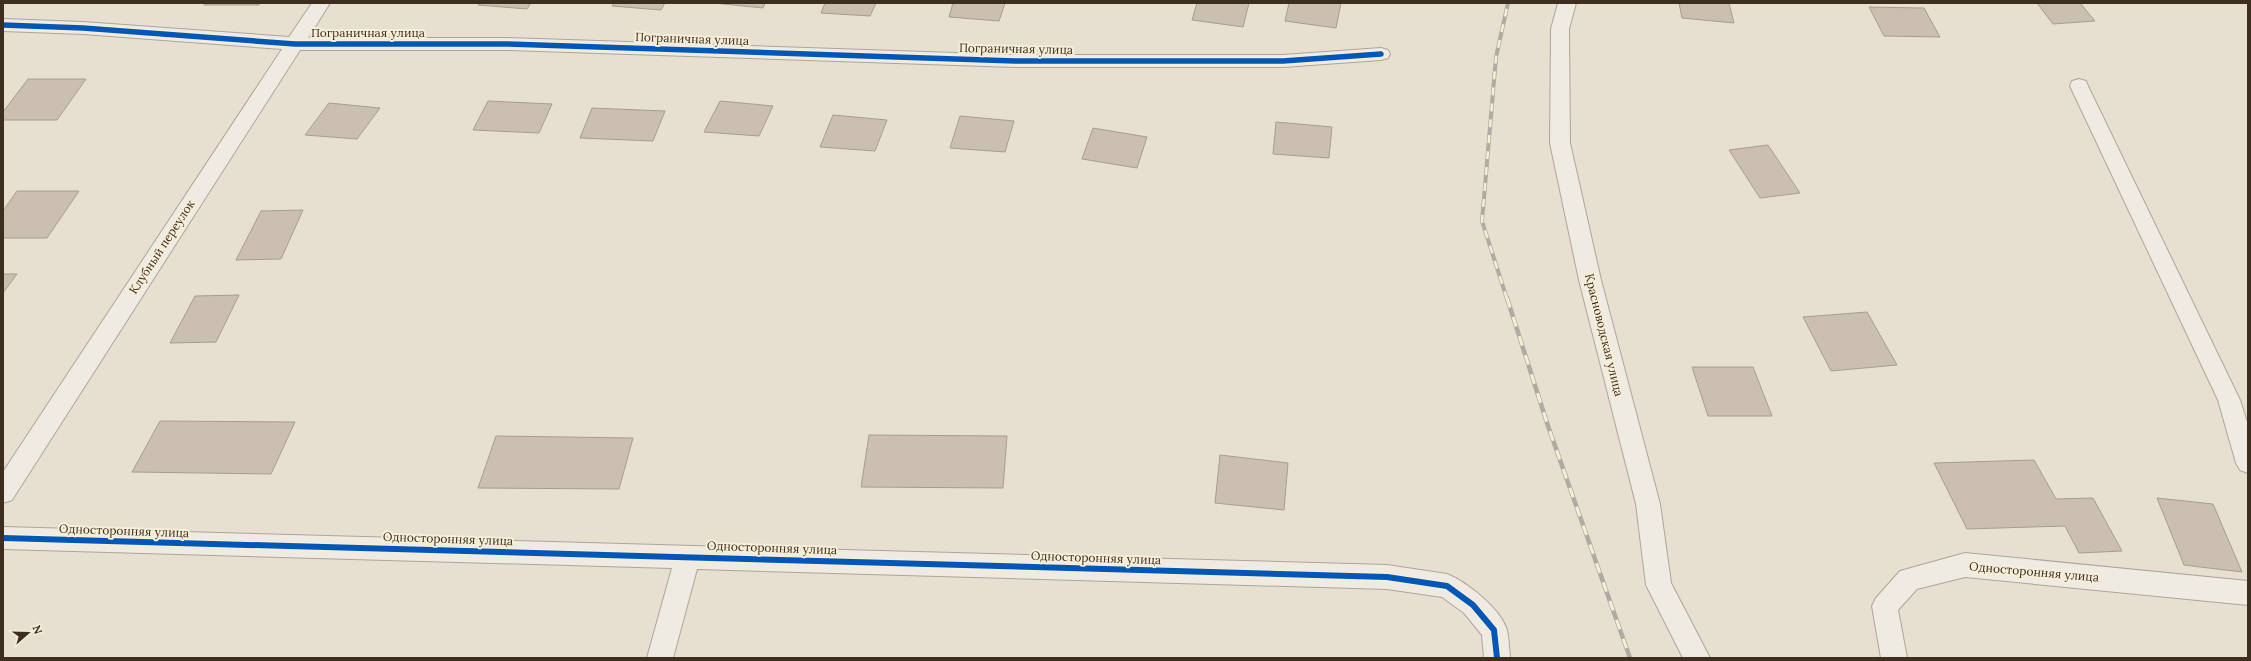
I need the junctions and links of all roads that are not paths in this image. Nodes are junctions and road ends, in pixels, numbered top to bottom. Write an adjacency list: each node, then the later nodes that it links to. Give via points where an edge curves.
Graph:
1 (321, 3): 4 (street, Клубный переулок)
2 (1567, 3): 14 (street, Красноводская улица, via 1560,29 1560,143 1590,280 1648,504 1659,585)
3 (3, 25): 4 (street, Пограничная улица, via 83,28)
4 (294, 44): 5 (street, Пограничная улица, via 508,44 1015,61 1283,61); 8 (street, Клубный переулок)
5 (1381, 54)
6 (2079, 86): 7 (street, via 2229,400)
7 (2248, 463)
8 (3, 492)
9 (3, 538): 10 (street, Односторонняя улица)
10 (688, 557): 12 (street); 13 (street, Односторонняя улица, via 1388,577 1447,586 1473,605 1494,630)
11 (2248, 593): 15 (street, Односторонняя улица, via 1965,565 1909,579 1885,606)
12 (660, 658)
13 (1497, 658)
14 (1697, 658)
15 (1894, 658)

